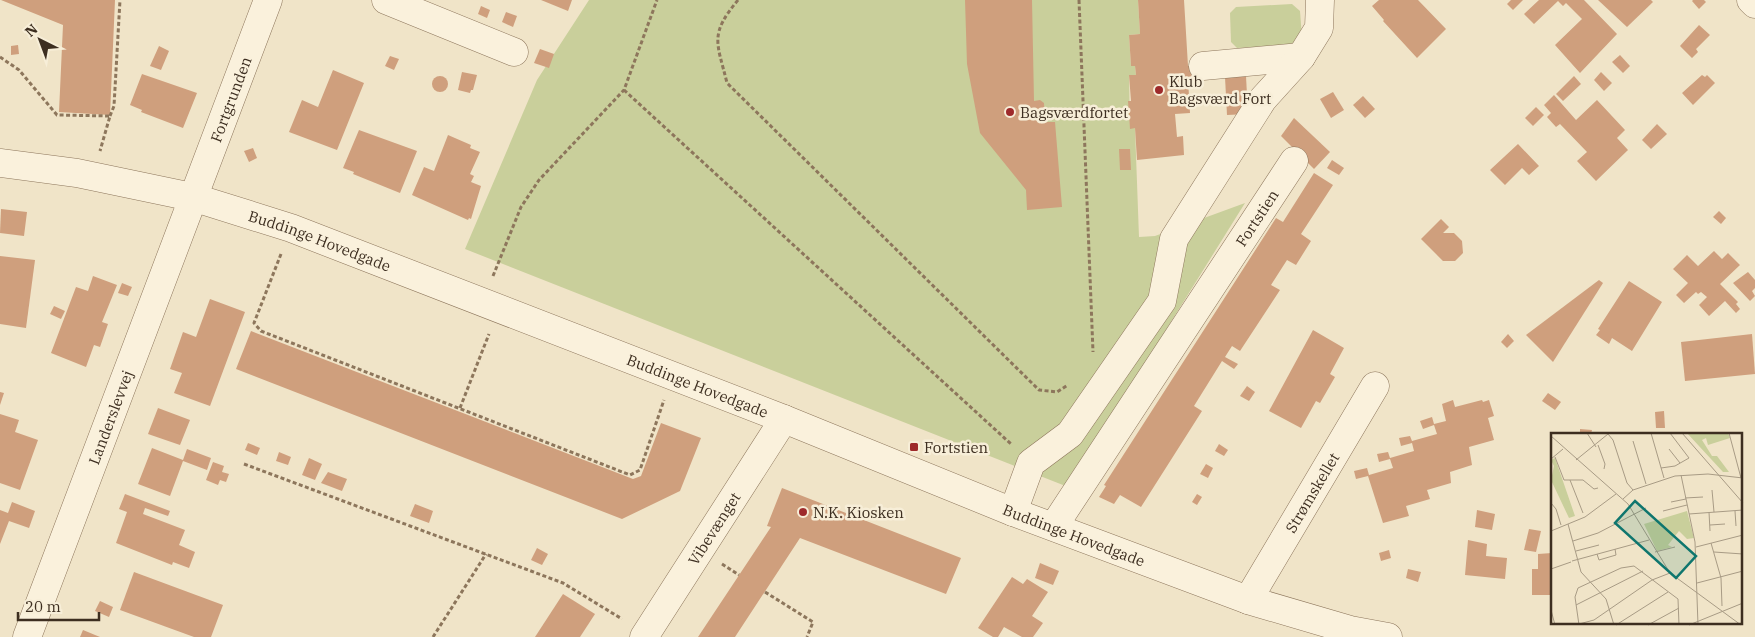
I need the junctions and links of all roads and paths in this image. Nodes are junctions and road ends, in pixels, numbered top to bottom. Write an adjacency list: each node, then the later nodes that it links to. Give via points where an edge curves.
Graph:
1 (120, 0): 15 (path, via 114,106)
2 (268, 0): 19 (street, Fortgrunden)
3 (386, 0): 10 (street)
4 (657, 0): 14 (path)
5 (738, 0): 24 (path, via 726,15 716,38 727,83 1039,390 1057,392)
6 (1079, 0): 22 (path)
7 (1320, 0): 11 (street, via 1318,28)
8 (1751, 0): 9 (street)
9 (1755, 4)
10 (514, 52)
11 (1301, 57): 13 (street); 28 (street, via 1263,99 1174,238 1162,301 1070,434)
12 (0, 58): 15 (path, via 19,70 57,115)
13 (1203, 66)
14 (624, 90): 21 (path, via 539,180 520,207); 28 (path)
15 (110, 116): 18 (path)
16 (1294, 161): 31 (street, Fortstien)
17 (0, 163): 18 (street, Buddinge Hovedgade)
18 (95, 177): 19 (street, Buddinge Hovedgade)
19 (192, 197): 20 (street, Buddinge Hovedgade); 36 (street, Landerslevvej)
20 (291, 228): 21 (street, Buddinge Hovedgade); 26 (path, via 254,323 261,331)
21 (491, 306): 23 (street, Buddinge Hovedgade); 26 (path)
22 (1094, 358)
23 (673, 376): 26 (path, via 640,470 630,475); 27 (street, Buddinge Hovedgade)
24 (1076, 381)
25 (1375, 386): 34 (street, Strømskellet)
26 (460, 408)
27 (784, 419): 30 (street, Buddinge Hovedgade); 35 (street, Vibevænget)
28 (1031, 463): 30 (street)
29 (244, 464): 32 (path)
30 (1013, 512): 31 (street, Buddinge Hovedgade)
31 (1054, 526): 34 (street, Buddinge Hovedgade)
32 (486, 554): 35 (path, via 563,583); 37 (path)
33 (765, 592): 38 (path, via 813,622)
34 (1248, 600): 39 (street, Buddinge Hovedgade, via 1350,630)
35 (644, 636)
36 (26, 637)
37 (433, 637)
38 (807, 637)
39 (1388, 637)

